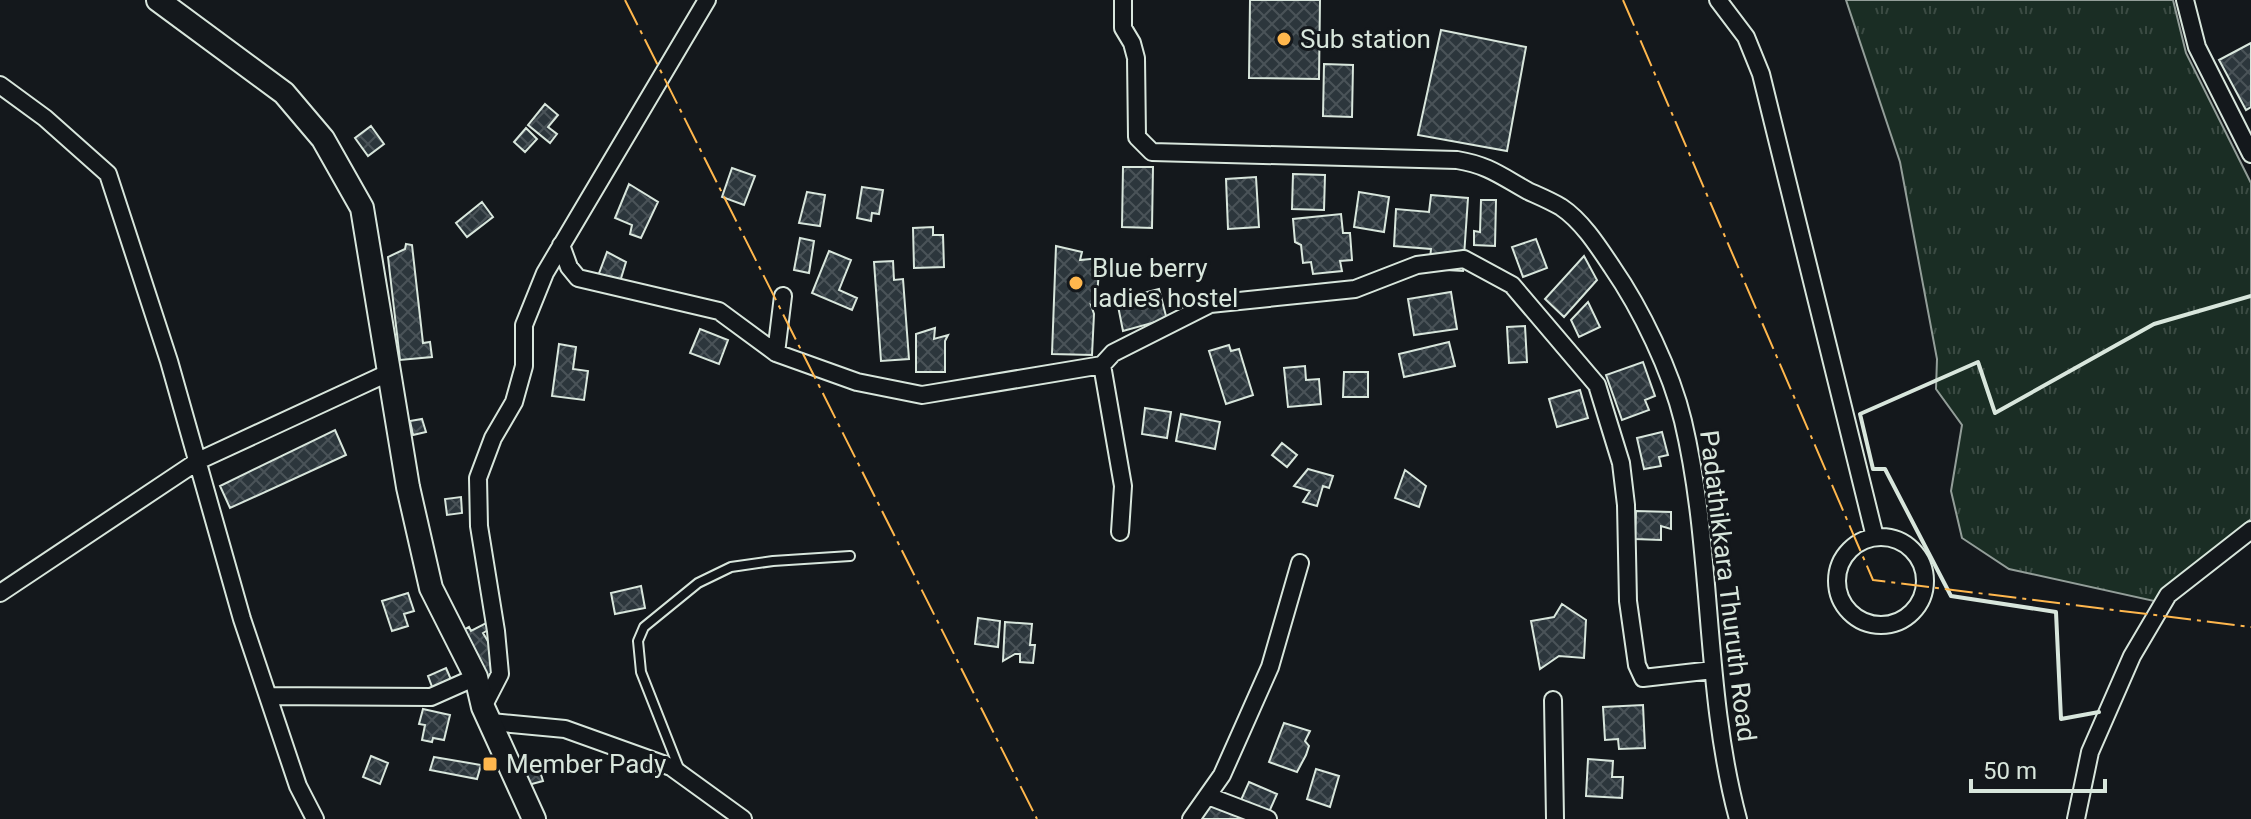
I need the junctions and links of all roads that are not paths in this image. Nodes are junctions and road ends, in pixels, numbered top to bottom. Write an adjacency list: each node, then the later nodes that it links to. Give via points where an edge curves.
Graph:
1 (158, 0): 12 (main road, via 284,93 323,139 362,208)
2 (707, 0): 8 (street)
3 (1123, 0): 20 (street, Padathikkara Thuruth Road, via 1123,28 1136,58 1137,137 1152,152 1482,164 1563,208 1593,239 1632,295 1683,419)
4 (1718, 0): 16 (street, via 1746,37 1761,74)
5 (2185, 0): 7 (street, via 2197,47)
6 (0, 85): 13 (street, via 108,174)
7 (2251, 154)
8 (561, 245): 10 (street, via 578,278 719,311); 24 (street, via 530,306 514,402 478,478 500,674)
9 (783, 296): 10 (street)
10 (776, 353): 11 (street, via 857,382 922,395)
11 (1102, 365): 15 (street, via 1123,486); 20 (street, via 1113,353 1210,304 1355,289 1417,265 1464,259 1512,285 1597,385 1621,463 1628,601 1643,678)
12 (388, 373): 13 (street); 21 (main road, via 431,588)
13 (198, 461): 19 (street); 22 (street)
14 (2251, 530): 27 (street, via 2168,595 2132,656 2090,752)
15 (1120, 532)
16 (1875, 537): 16 (street, via 1907,546 1925,575 1916,608 1887,626 1854,617 1837,588 1845,555)
17 (850, 556): 25 (lane, via 731,567 698,583 644,627 638,641 641,672)
18 (1300, 563): 26 (street, via 1270,667)
19 (0, 593)
20 (1713, 670): 34 (street, Padathikkara Thuruth Road)
21 (476, 677): 22 (street, via 431,697); 24 (main road)
22 (268, 696): 28 (street, via 298,786)
23 (1553, 700): 33 (street)
24 (487, 715): 25 (street, via 565,729); 29 (main road)
25 (682, 775): 30 (street)
26 (1208, 796): 31 (street); 32 (street)
27 (2073, 818)
28 (315, 819)
29 (534, 819)
30 (743, 819)
31 (1191, 819)
32 (1268, 819)
33 (1555, 819)
34 (1738, 819)

